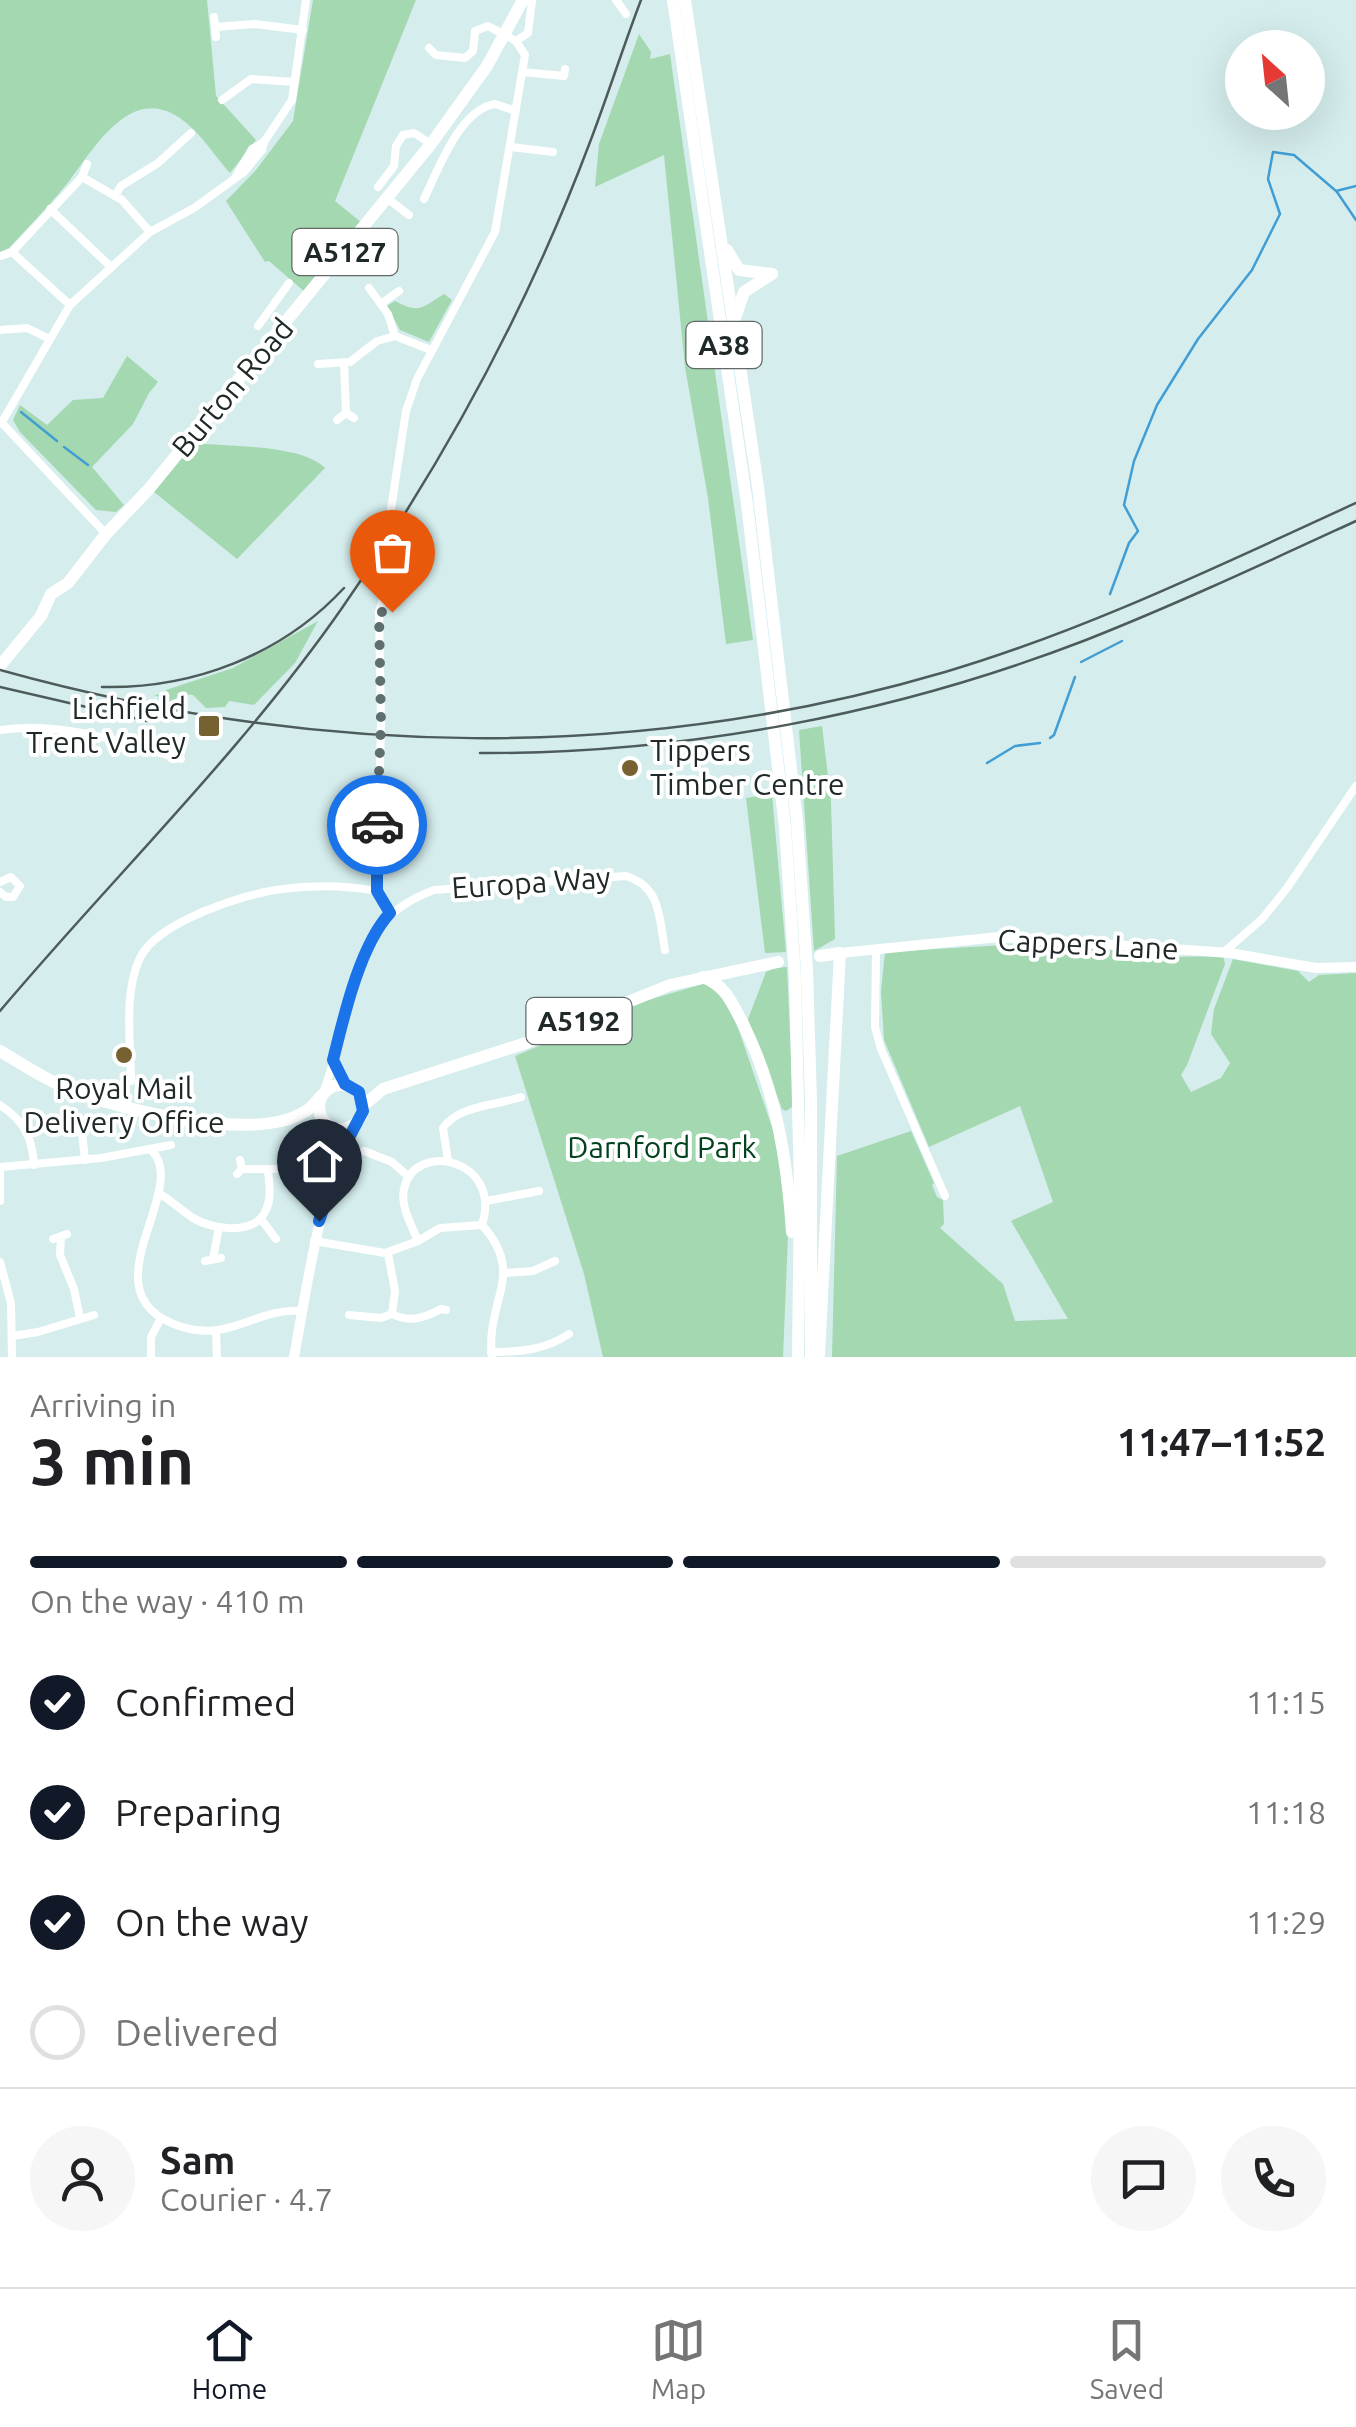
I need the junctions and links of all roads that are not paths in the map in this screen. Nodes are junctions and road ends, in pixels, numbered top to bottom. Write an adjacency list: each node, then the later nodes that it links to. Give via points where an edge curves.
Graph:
1 (306, 0): 8 (street)
2 (523, 0): 10 (highway, Burton Road / A5127)
3 (532, 0): 10 (street, via 528,34)
4 (616, 0): 7 (street)
5 (673, 0): 60 (highway, A38)
6 (685, 0): 28 (highway, A38)
7 (626, 14)
8 (302, 30): 9 (street, via 215,22); 15 (street)
9 (216, 38)
10 (511, 38): 11 (street, via 483,26 466,58); 13 (street, via 524,55); 20 (highway, Burton Road / A5127)
11 (433, 55)
12 (565, 69): 13 (street, via 564,76)
13 (522, 72): 18 (street)
14 (221, 82): 16 (street)
15 (295, 82): 16 (street, via 250,79); 32 (street, via 287,111 244,172)
16 (231, 92): 17 (street)
17 (222, 100)
18 (516, 111): 21 (street); 29 (street, via 495,104 473,113 425,186)
19 (190, 133): 26 (street)
20 (431, 144): 25 (street, via 414,133 402,135 394,166); 27 (highway, Burton Road / A5127)
21 (510, 147): 22 (street); 47 (street, via 495,232)
22 (549, 149)
23 (87, 164): 24 (street)
24 (82, 176): 26 (street); 30 (street)
25 (380, 180)
26 (115, 196): 32 (street)
27 (388, 198): 31 (street); 42 (highway, Burton Road / A5127)
28 (714, 198): 48 (highway, A38); 48 (highway, via 732,262 739,270 772,274 739,299)
29 (424, 199)
30 (50, 209): 33 (street); 35 (street)
31 (409, 214)
32 (150, 232): 35 (street)
33 (12, 252): 34 (street); 41 (street)
34 (2, 256)
35 (111, 267): 41 (street)
36 (290, 284): 39 (street)
37 (370, 288): 40 (street)
38 (399, 290): 40 (street)
39 (279, 298): 42 (street); 43 (street)
40 (382, 302): 45 (street)
41 (70, 305): 46 (street)
42 (297, 312): 54 (highway, Burton Road / A5127)
43 (261, 325)
44 (0, 330): 46 (street, via 26,328)
45 (395, 336): 47 (street); 50 (street)
46 (50, 339): 52 (street)
47 (431, 350): 53 (street, via 406,410)
48 (736, 350): 60 (highway, A38, via 782,674)
49 (318, 364): 50 (street)
50 (344, 364): 51 (street, via 350,416)
51 (338, 420)
52 (1, 421): 54 (street)
53 (390, 510)
54 (106, 534): 58 (highway, Burton Road / A5127, via 68,583 51,594)
55 (400, 572): 56 (street, via 387,586)
56 (379, 612): 57 (street); 64 (street)
57 (392, 612)
58 (3, 663)
59 (0, 730): 61 (street, via 70,730)
60 (783, 743): 128 (highway, A38, via 800,1188); 134 (highway, A38, via 807,970)
61 (181, 759)
62 (1356, 786): 69 (street, via 1287,888)
63 (0, 880): 65 (street, via 14,878 20,890 10,898)
64 (377, 891): 66 (street); 79 (street, via 283,888 237,900 158,936 133,978)
65 (0, 892)
66 (390, 913): 68 (street, Europa Way, via 434,890 626,876 657,900); 78 (street, Europa Way, via 363,955)
67 (876, 948): 69 (street, Cappers Lane, via 999,938); 70 (street, Cappers Lane); 102 (street, via 881,1049)
68 (664, 950)
69 (1224, 952): 73 (street, Cappers Lane)
70 (840, 953): 71 (highway, Cappers Lane); 135 (highway)
71 (820, 956)
72 (778, 962): 74 (highway, A5192)
73 (1356, 968)
74 (732, 970): 75 (highway, A5192); 76 (highway)
75 (702, 976): 76 (highway); 81 (highway, A5192)
76 (726, 990): 128 (highway, via 758,1057 780,1126)
77 (0, 1051): 86 (highway, via 118,1106 177,1120)
78 (333, 1060): 80 (street); 82 (street, Europa Way)
79 (131, 1082)
80 (346, 1085): 81 (highway, A5192); 82 (highway); 85 (highway, via 359,1092)
81 (382, 1089): 85 (highway, A5192)
82 (322, 1095): 86 (highway, via 292,1118); 88 (highway, via 319,1110)
83 (521, 1097): 95 (street, via 458,1111 442,1128)
84 (0, 1106): 96 (street, via 31,1137)
85 (364, 1106): 87 (highway)
86 (248, 1123): 88 (highway)
87 (356, 1123): 88 (highway); 91 (street)
88 (330, 1125): 91 (street)
89 (60, 1131): 94 (street, via 82,1132)
90 (171, 1144): 92 (street)
91 (344, 1147): 110 (street)
92 (150, 1149): 94 (street); 101 (street, via 162,1168)
93 (364, 1152): 99 (street, via 392,1162)
94 (85, 1160): 96 (street)
95 (448, 1160): 99 (street, via 422,1166); 104 (street, via 466,1167)
96 (34, 1165): 97 (street)
97 (0, 1167): 103 (street)
98 (239, 1168): 105 (street, via 272,1169)
99 (409, 1178): 111 (street, via 405,1208)
100 (539, 1191): 104 (street)
101 (160, 1194): 107 (street, via 192,1218); 124 (street, via 139,1258 142,1295)
102 (945, 1196)
103 (0, 1201)
104 (486, 1201): 106 (street)
105 (260, 1219): 107 (street); 108 (street)
106 (482, 1225): 111 (street, via 440,1228); 116 (street, via 501,1251)
107 (218, 1227): 113 (street)
108 (270, 1236)
109 (60, 1237): 123 (street)
110 (314, 1241): 112 (street); 119 (street)
111 (418, 1242): 112 (street)
112 (388, 1252): 120 (street)
113 (213, 1259)
114 (556, 1261): 116 (street)
115 (0, 1262): 117 (street)
116 (504, 1273): 129 (street, via 490,1328)
117 (2, 1276): 127 (street)
118 (442, 1306): 120 (street, via 410,1320)
119 (301, 1311): 125 (street, via 268,1313); 133 (street)
120 (392, 1314): 122 (street)
121 (94, 1315): 123 (street)
122 (349, 1315)
123 (80, 1318): 127 (street)
124 (160, 1320): 125 (street); 131 (street)
125 (216, 1332): 132 (street)
126 (570, 1334): 129 (street, via 525,1352)
127 (12, 1336): 130 (street)
128 (798, 1351)
129 (492, 1355)
130 (12, 1357)
131 (151, 1357)
132 (217, 1357)
133 (294, 1357)
134 (811, 1357)
135 (819, 1357)

